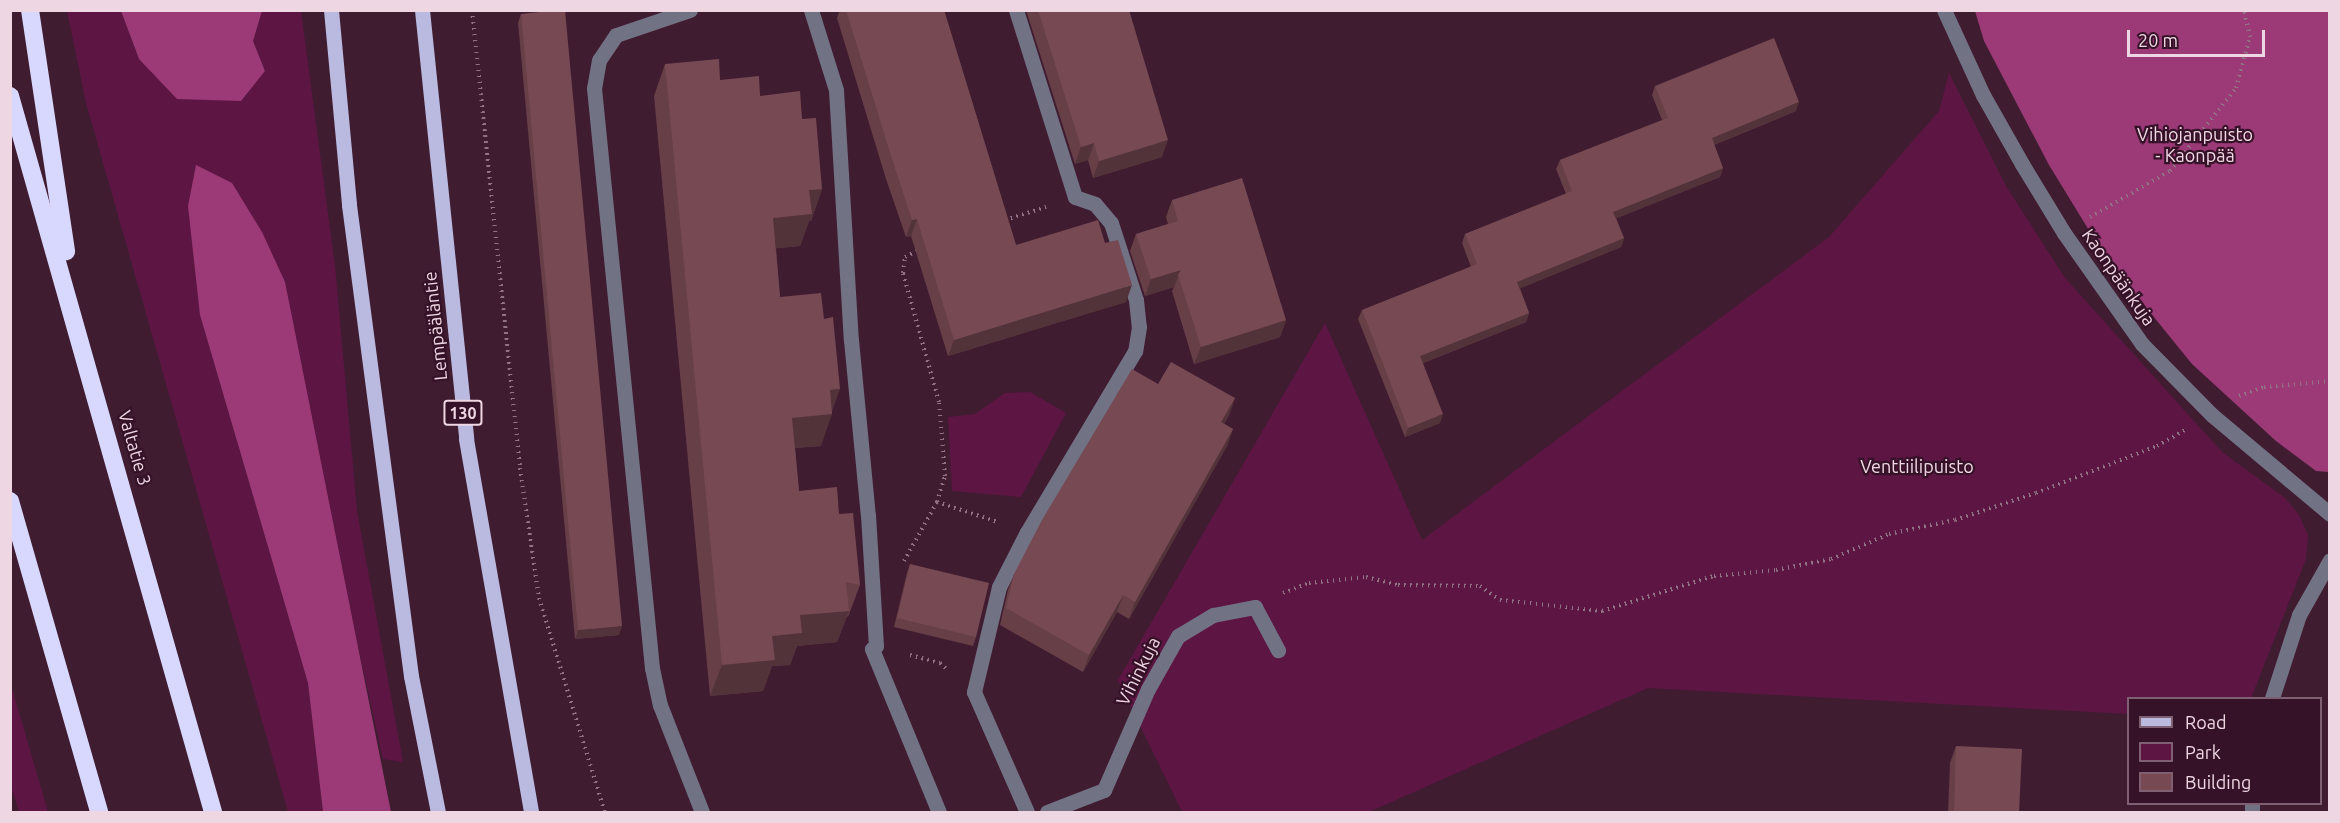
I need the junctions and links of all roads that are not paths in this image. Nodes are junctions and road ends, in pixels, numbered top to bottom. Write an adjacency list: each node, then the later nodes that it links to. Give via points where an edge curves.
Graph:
1 (30, 10): 9 (highway)
2 (331, 10): 17 (main road, via 349,205 411,676)
3 (422, 10): 18 (main road, Lempääläntie / 130, via 466,439)
4 (690, 10): 19 (street, via 616,35 599,60 594,88 652,668 660,705)
5 (811, 10): 20 (street, via 836,90 876,646 872,649)
6 (1016, 10): 21 (street, via 1076,197 1095,204 1112,223 1136,300 1139,327 1135,351 1027,532 999,587 974,692)
7 (1944, 10): 11 (street, Kaonpäänkuja, via 1983,94 2064,233 2142,344 2212,415)
8 (10, 96): 9 (highway, Valtatie 3)
9 (76, 318): 16 (highway, Valtatie 3)
10 (10, 501): 15 (highway)
11 (2330, 514)
12 (2330, 560): 14 (street, via 2299,615)
13 (1278, 650): 22 (street, Vihinkuja, via 1255,607 1213,615 1178,636 1148,689 1104,790)
14 (2273, 697)
15 (99, 813)
16 (213, 813)
17 (438, 813)
18 (531, 813)
19 (702, 813)
20 (939, 813)
21 (1027, 813)
22 (1047, 813)

